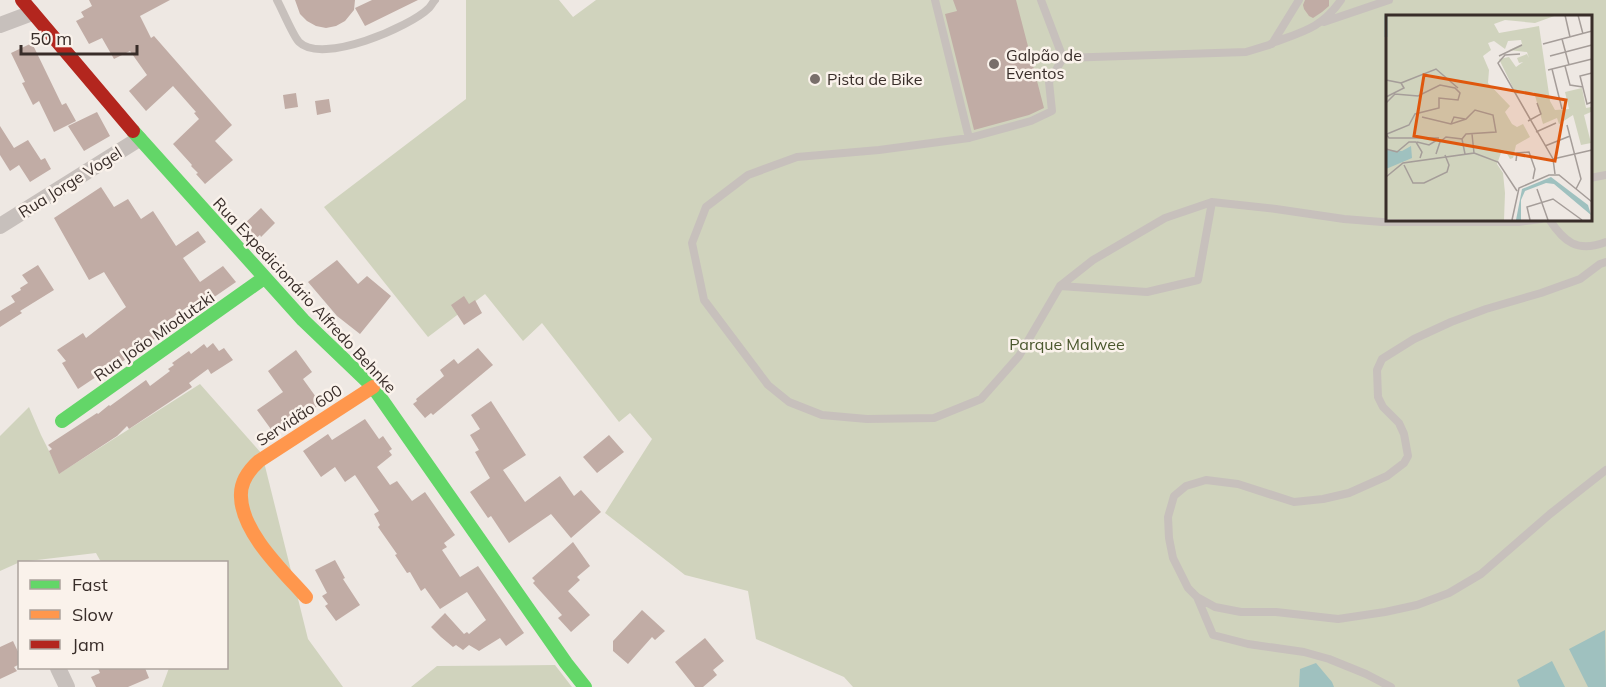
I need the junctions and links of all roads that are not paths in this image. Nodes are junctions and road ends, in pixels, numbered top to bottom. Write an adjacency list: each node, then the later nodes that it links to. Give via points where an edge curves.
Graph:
1 (277, 0): 2 (lane, via 299,42 325,50 370,40 404,25 430,8)
2 (435, 0)
3 (935, 0): 13 (lane)
4 (1041, 0): 12 (lane)
5 (1299, 0): 11 (lane)
6 (1341, 0): 9 (lane)
7 (1389, 0): 9 (lane)
8 (27, 6): 10 (street); 14 (street, Rua Expedicionário Alfredo Behnke)
9 (1319, 24): 11 (lane)
10 (0, 25)
11 (1272, 44): 12 (lane, via 1246,52)
12 (1063, 58): 13 (lane, via 1049,82 1052,111 1031,121)
13 (969, 138): 24 (lane, via 797,157 748,175 706,207 692,243 704,300 768,385 789,402 822,415 934,418 981,399 1019,356)
14 (140, 139): 20 (street, Rua Jorge Vogel); 23 (street, Rua Expedicionário Alfredo Behnke)
15 (1606, 175): 16 (lane)
16 (1591, 178)
17 (1212, 202): 18 (lane, via 1382,222); 24 (lane, via 1165,218 1093,260); 24 (lane, via 1198,280 1147,292)
18 (1534, 220)
19 (1550, 220): 21 (lane, via 1569,241 1587,246)
20 (0, 226)
21 (1606, 242)
22 (1606, 262): 29 (lane, via 1570,283 1451,322 1383,359 1377,370 1378,397 1399,423 1408,456 1387,476 1349,493 1294,502 1238,484 1206,480 1186,486 1174,496 1168,538 1173,558)
23 (264, 278): 25 (street, Rua Expedicionário Alfredo Behnke); 26 (street, Rua João Miodutzki)
24 (1060, 286)
25 (373, 387): 28 (street, Servidão 600, via 269,454 253,466 244,482 240,498 246,519); 32 (street, Rua Expedicionário Alfredo Behnke)
26 (62, 420)
27 (1606, 470): 29 (lane, via 1481,574 1449,593 1416,605 1338,619 1241,612 1215,607)
28 (306, 597)
29 (1197, 597): 33 (lane, via 1213,635 1329,659)
30 (58, 669): 31 (street)
31 (67, 687)
32 (585, 687)
33 (1391, 687)

